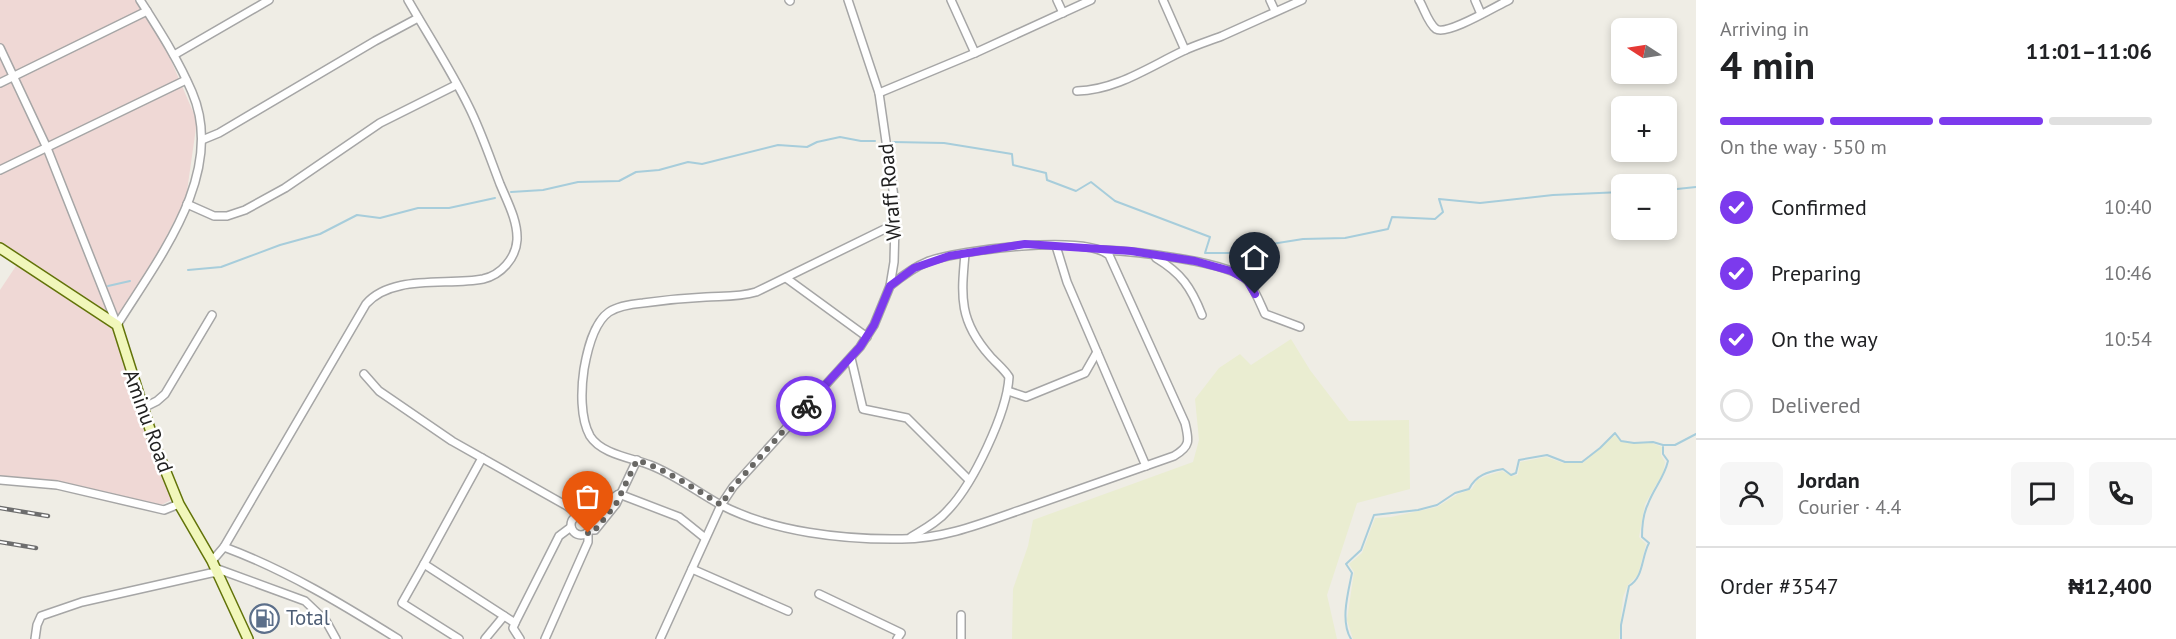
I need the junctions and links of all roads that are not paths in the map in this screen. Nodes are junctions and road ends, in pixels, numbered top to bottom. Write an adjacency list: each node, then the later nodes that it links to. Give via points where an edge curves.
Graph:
1 (140, 0): 14 (street)
2 (268, 0): 22 (street)
3 (408, 0): 18 (street)
4 (848, 0): 28 (street, Wraff Road)
5 (951, 0): 21 (street)
6 (1058, 0): 16 (street)
7 (1091, 0): 16 (street)
8 (1163, 0): 20 (street)
9 (1269, 0): 15 (street)
10 (1302, 0): 15 (street)
11 (1419, 0): 17 (street, via 1433,26 1440,30)
12 (1475, 0): 17 (street)
13 (1509, 0): 17 (street)
14 (147, 11): 22 (street); 23 (street)
15 (1275, 11): 20 (street)
16 (1064, 13): 21 (street)
17 (1481, 14)
18 (418, 18): 26 (street); 29 (street, via 219,134)
19 (0, 48): 23 (street)
20 (1185, 50): 27 (street, via 1103,89)
21 (975, 53): 28 (street)
22 (174, 56): 24 (street)
23 (14, 76): 25 (street); 30 (street)
24 (186, 80): 29 (street); 30 (street)
25 (0, 83)
26 (456, 85): 32 (street, via 380,123 285,188 245,210 214,216); 65 (street, via 470,108 516,229 516,249 511,259 485,278 399,286 381,291 366,303)
27 (1077, 91)
28 (879, 93): 33 (street, Wraff Road)
29 (202, 140): 32 (street)
30 (47, 148): 31 (street); 43 (street)
31 (0, 170)
32 (187, 204): 43 (street)
33 (895, 224): 39 (street); 40 (street, Wraff Road)
34 (1056, 246): 36 (street); 37 (street, via 1025,244); 46 (street)
35 (0, 248): 43 (street)
36 (1103, 250): 38 (street); 53 (street, via 1109,255 1189,439 1184,450)
37 (965, 254): 40 (street, via 922,264); 49 (street, via 962,294 966,318 988,355 1009,377)
38 (1152, 255): 42 (street, via 1180,275); 44 (street, via 1195,261 1239,274 1247,280 1265,314)
39 (786, 279): 45 (street); 52 (street, via 747,295 631,304 603,317 589,347 584,372 585,421 598,445)
40 (890, 286): 45 (street, Wraff Road)
41 (212, 315): 50 (street, via 165,394)
42 (1202, 315)
43 (117, 325): 50 (street, Aminu Road)
44 (1300, 327)
45 (867, 337): 47 (street, Wraff Road)
46 (1097, 352): 49 (street, via 1085,373 1026,398); 53 (street)
47 (850, 358): 55 (street, via 863,410 907,418); 58 (street, Wraff Road)
48 (364, 374): 51 (street, via 395,403)
49 (1008, 391): 55 (street, via 988,446)
50 (143, 408): 57 (street, Aminu Road)
51 (482, 458): 59 (street); 66 (street)
52 (637, 460): 56 (street); 58 (street)
53 (1146, 466): 64 (street, via 965,529)
54 (0, 480): 57 (street, via 57,485 161,509)
55 (969, 480): 64 (street, via 948,512)
56 (619, 494): 60 (street); 62 (street, via 616,504); 63 (street, via 679,517)
57 (179, 504): 67 (street, Aminu Road)
58 (721, 505): 63 (street, Wraff Road); 64 (street, via 807,532)
59 (579, 515): 60 (street); 61 (street)
60 (589, 518): 62 (street)
61 (571, 527): 62 (street, via 578,535); 73 (street, via 559,536)
62 (589, 532): 81 (street)
63 (705, 538): 68 (street, Wraff Road)
64 (909, 539)
65 (224, 547): 67 (street); 77 (street, via 325,594)
66 (424, 564): 72 (street); 78 (street, via 402,603)
67 (214, 567): 74 (street, via 211,573 82,602 41,616); 75 (street, Aminu Road); 76 (street, via 305,601 326,621)
68 (692, 569): 70 (street); 82 (street, Wraff Road)
69 (819, 594): 83 (street, via 901,633)
70 (788, 611)
71 (961, 615): 84 (street)
72 (504, 616): 73 (street); 79 (street)
73 (515, 623): 80 (street, via 513,628)
74 (34, 639)
75 (248, 639)
76 (336, 639)
77 (398, 639)
78 (459, 639)
79 (484, 639)
80 (520, 639)
81 (544, 639)
82 (660, 639)
83 (897, 639)
84 (961, 639)

